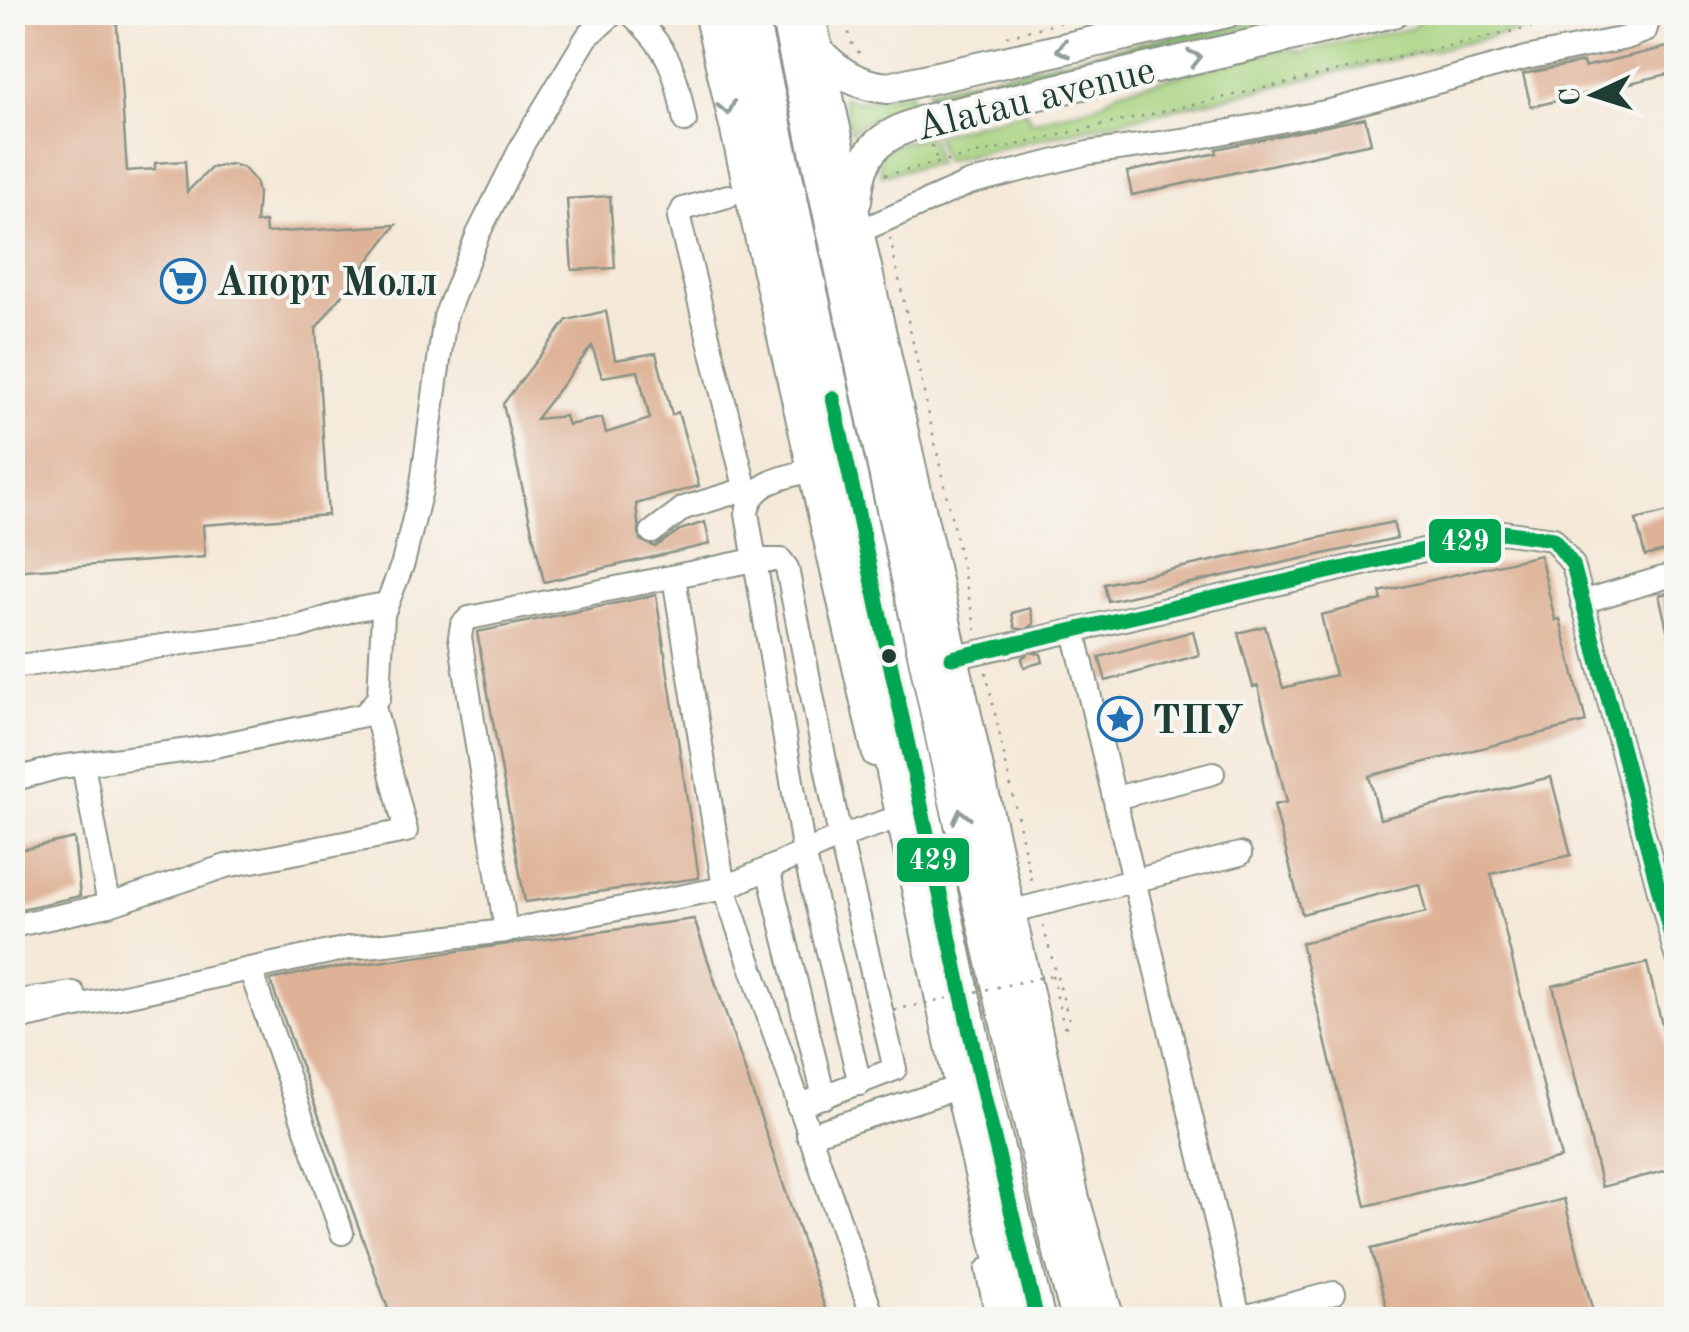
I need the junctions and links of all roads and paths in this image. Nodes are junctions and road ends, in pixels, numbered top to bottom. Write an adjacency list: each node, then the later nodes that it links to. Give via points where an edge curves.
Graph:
1 (615, 12): 30 (street, via 588,36 524,142 444,317 420,490)
2 (629, 12): 16 (street, via 674,66)
3 (728, 12): 15 (main road)
4 (749, 12): 69 (highway)
5 (821, 12): 13 (street)
6 (844, 12): 14 (path)
7 (1227, 12): 13 (main road, Alatau avenue, one-way to 13, via 888,88 846,78)
8 (1393, 12): 12 (main road, Alatau avenue)
9 (1596, 12): 18 (path)
10 (1651, 12): 20 (street, via 1644,32 1626,38 1330,111 1088,153 969,183)
11 (705, 13): 15 (street, via 726,35); 22 (street, one-way to 22)
12 (1317, 21): 21 (main road, Alatau avenue, one-way to 12, via 866,157 898,130)
13 (802, 28): 21 (main road); 70 (highway, one-way to 13, via 961,814)
14 (863, 58)
15 (740, 68): 22 (main road)
16 (685, 121)
17 (930, 136): 18 (path)
18 (937, 163): 20 (path, via 881,175)
19 (728, 196): 23 (street, via 683,209 680,218)
20 (886, 218): 21 (street); 34 (path)
21 (856, 226): 34 (main road)
22 (818, 469): 23 (street); 28 (main road)
23 (747, 494): 24 (street, via 684,508); 25 (street)
24 (652, 532)
25 (754, 560): 27 (street); 31 (street, via 781,560); 32 (street)
26 (1676, 574): 29 (street)
27 (674, 577): 47 (street); 51 (street, via 469,618 462,625)
28 (846, 597): 31 (street); 41 (main road)
29 (1582, 602): 33 (street, via 1573,565 1553,539 1502,532); 52 (street)
30 (386, 604): 35 (street, via 298,627); 36 (street)
31 (795, 610): 32 (street); 42 (street)
32 (765, 621): 43 (street)
33 (1074, 631): 34 (street); 40 (street)
34 (966, 655): 49 (main road); 49 (path)
35 (12, 666)
36 (374, 707): 37 (street, via 364,715 205,748); 48 (street, via 406,832 226,866)
37 (83, 764): 39 (street); 48 (street)
38 (1213, 773): 40 (street)
39 (12, 780)
40 (1115, 798): 46 (street)
41 (895, 819): 42 (street); 59 (main road)
42 (840, 837): 43 (street); 58 (street, via 895,1069)
43 (804, 853): 45 (street); 58 (street)
44 (1240, 854): 46 (street)
45 (768, 869): 47 (street); 60 (street)
46 (1134, 879): 49 (street); 65 (street)
47 (724, 888): 51 (street); 61 (street)
48 (110, 905): 50 (street)
49 (1022, 909): 56 (path, bridge, via 1070,1023 1064,1028 1052,975); 71 (main road, via 1074,1198)
50 (12, 926)
51 (506, 931): 53 (street, via 348,948)
52 (1676, 954)
53 (250, 969): 54 (street); 63 (street)
54 (138, 993): 55 (street, via 121,986); 57 (street)
55 (12, 1002)
56 (894, 1010)
57 (12, 1025)
58 (860, 1084): 60 (street)
59 (953, 1089): 62 (street); 67 (street); 68 (main road)
60 (824, 1096): 61 (street)
61 (798, 1106): 62 (street)
62 (808, 1135): 66 (street)
63 (342, 1233)
64 (1334, 1293): 65 (street)
65 (1240, 1318)
66 (874, 1320)
67 (998, 1320)
68 (1014, 1320)
69 (1038, 1320)
70 (1080, 1320)
71 (1109, 1320)

